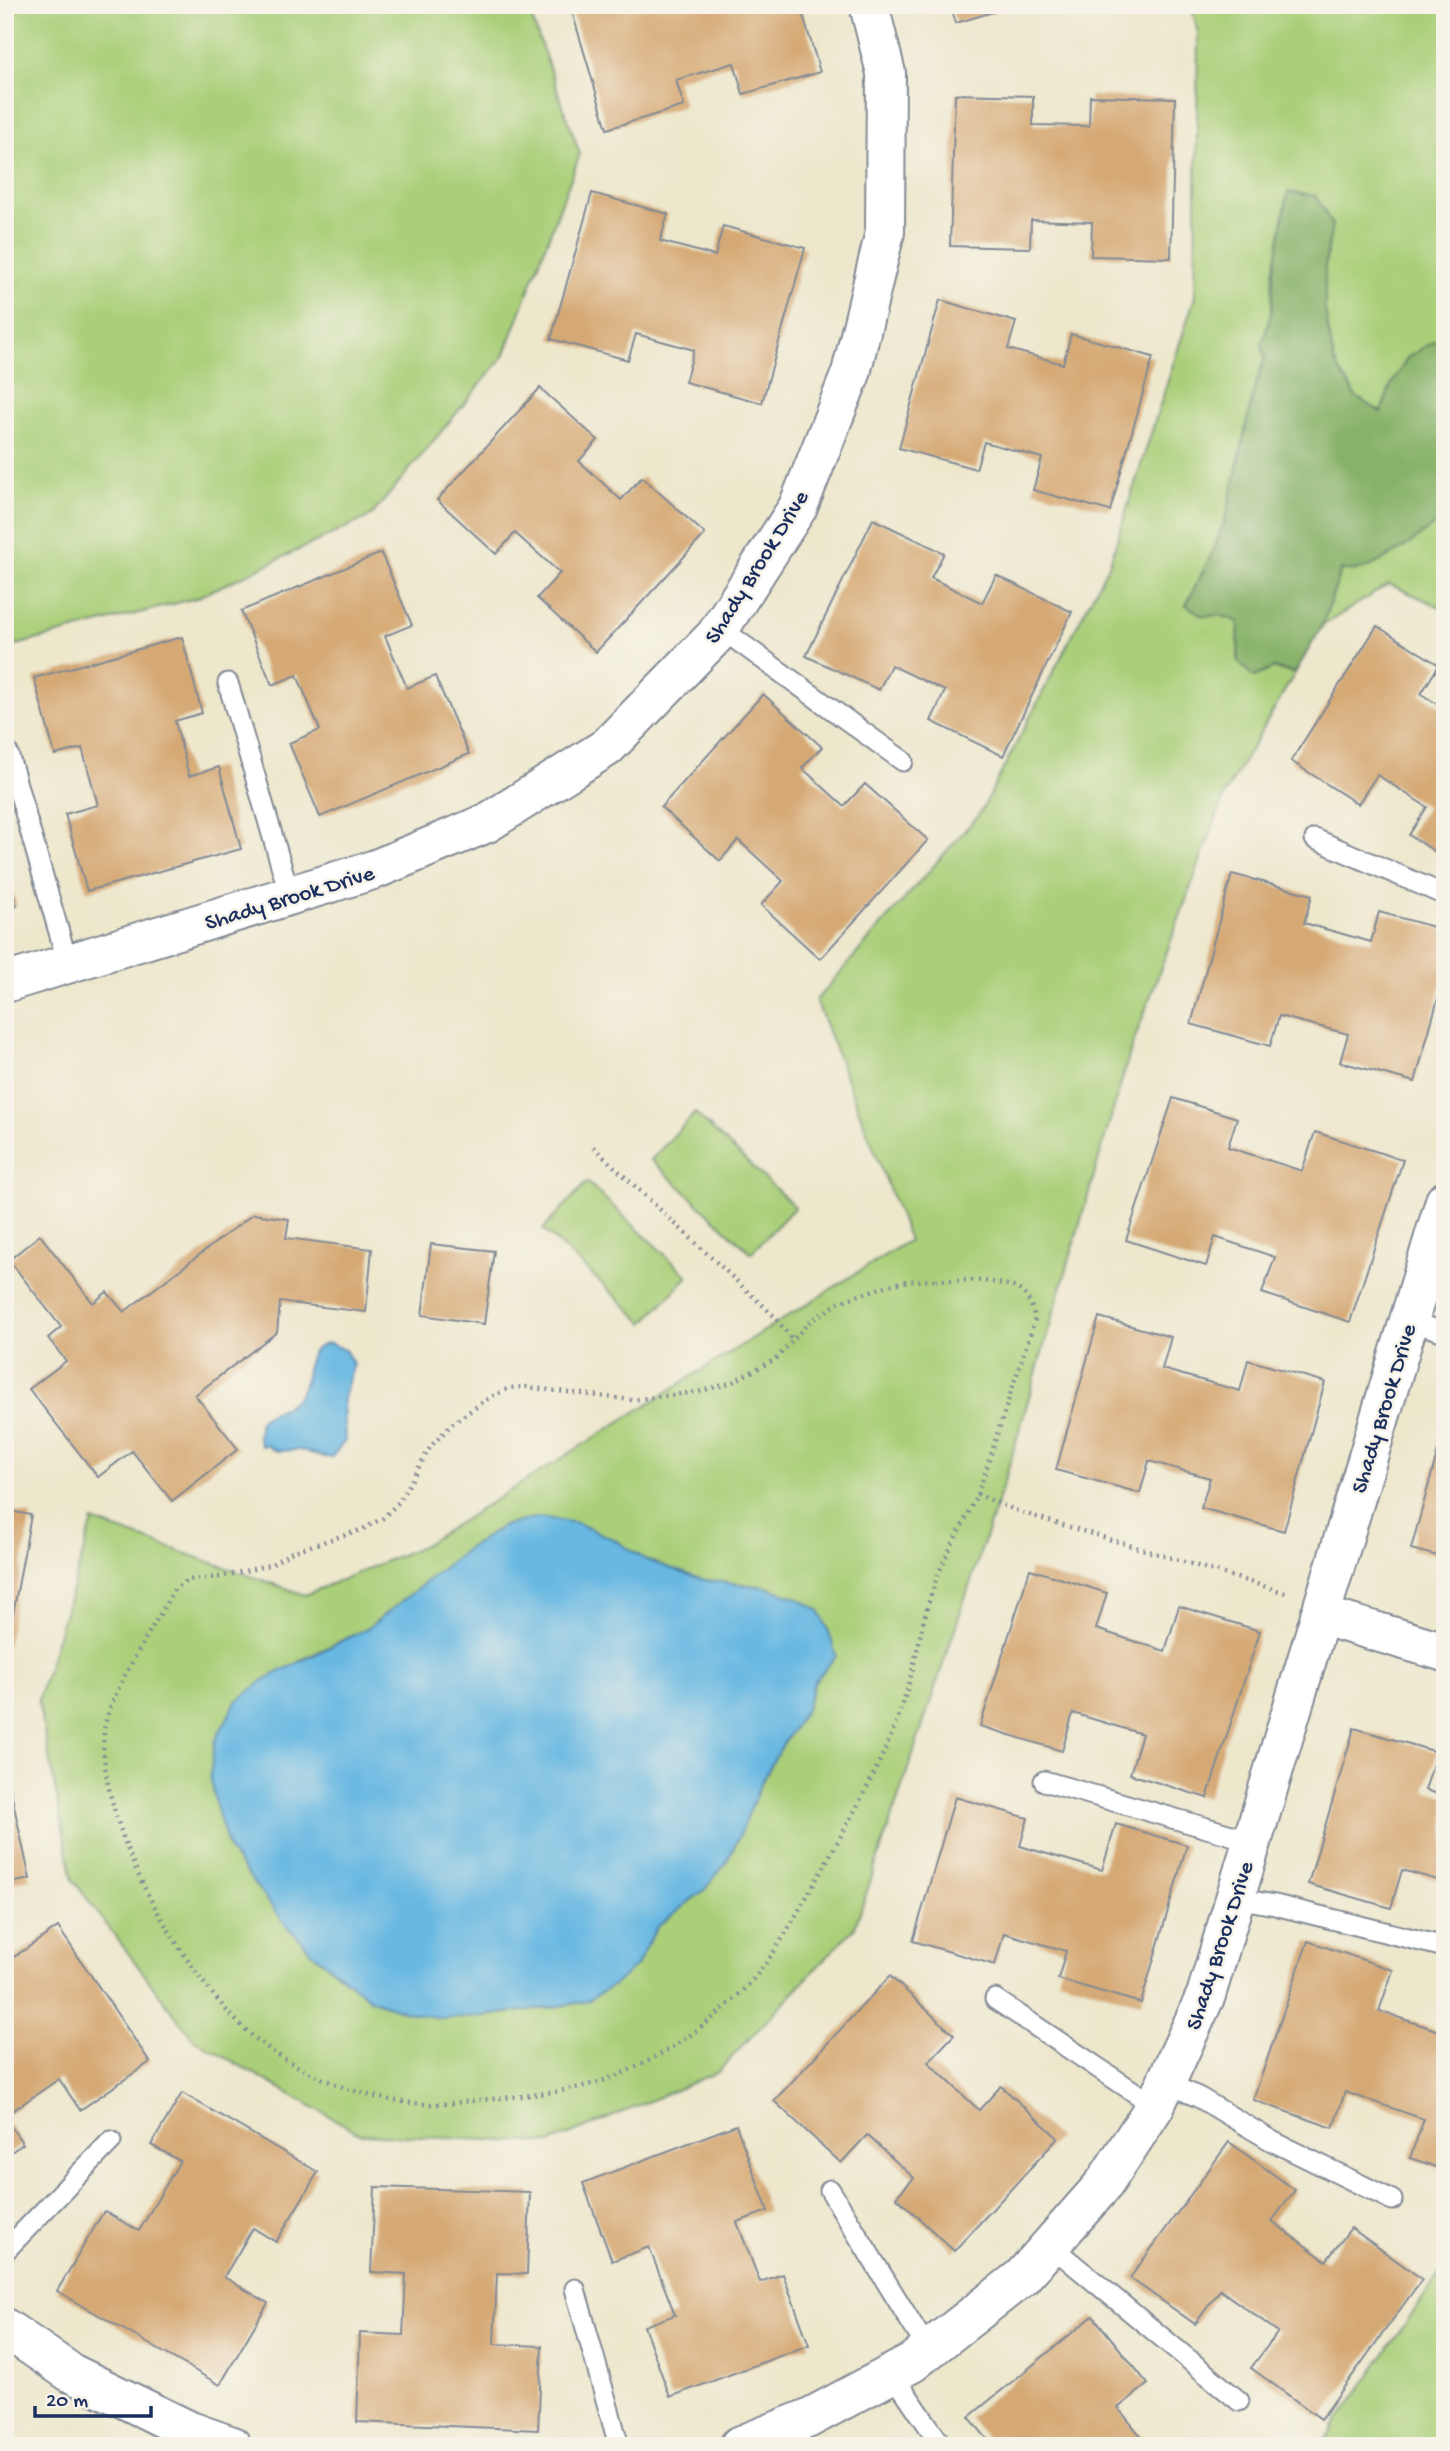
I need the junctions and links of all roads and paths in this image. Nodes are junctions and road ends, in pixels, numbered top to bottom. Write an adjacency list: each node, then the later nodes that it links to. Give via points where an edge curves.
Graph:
1 (869, 5): 2 (street, Shady Brook Drive, via 886,73 884,232 850,373 798,507)
2 (720, 628): 5 (lane); 8 (street, Shady Brook Drive, via 607,747 487,823 376,869)
3 (228, 683): 8 (lane)
4 (8, 753): 9 (lane)
5 (903, 761)
6 (1315, 839): 7 (lane)
7 (1445, 895)
8 (290, 896): 9 (street, Shady Brook Drive)
9 (68, 964): 10 (street, Shady Brook Drive)
10 (5, 983)
11 (593, 1147): 15 (path, via 774,1316)
12 (1445, 1201): 13 (street, Shady Brook Drive)
13 (1408, 1321): 14 (lane); 17 (street, Shady Brook Drive)
14 (1445, 1332)
15 (792, 1339): 16 (path, via 840,1302 909,1281 991,1282 1023,1292 1035,1319); 16 (path, via 776,1359 730,1384 668,1397 631,1401 509,1388 473,1408 430,1446 399,1502 383,1518 292,1552 270,1565 188,1580 175,1588 120,1687 104,1726 103,1755 110,1792 142,1884 206,1984 248,2032 272,2052 338,2086 426,2104 528,2096 596,2082 680,2042 757,1976 839,1839 897,1718 936,1580)
16 (977, 1494): 17 (path)
17 (1308, 1605): 18 (street); 20 (street, Shady Brook Drive)
18 (1445, 1652)
19 (1044, 1780): 20 (lane)
20 (1252, 1841): 21 (street, Shady Brook Drive)
21 (1235, 1898): 22 (lane); 24 (street, Shady Brook Drive, via 1206,1995)
22 (1445, 1947)
23 (995, 1999): 24 (lane)
24 (1161, 2094): 27 (lane, via 1200,2098 1272,2141); 28 (street, Shady Brook Drive, via 1104,2184)
25 (111, 2141): 29 (lane)
26 (830, 2190): 32 (lane)
27 (1392, 2200)
28 (1050, 2245): 32 (street, Shady Brook Drive, via 1022,2277); 34 (lane)
29 (5, 2250)
30 (575, 2289): 36 (lane)
31 (5, 2328): 35 (street, via 71,2373 190,2431)
32 (928, 2350): 33 (street, Shady Brook Drive)
33 (892, 2374): 37 (street, Shady Brook Drive, via 809,2418); 38 (lane)
34 (1239, 2401)
35 (232, 2446)
36 (619, 2446)
37 (738, 2446)
38 (942, 2446)

